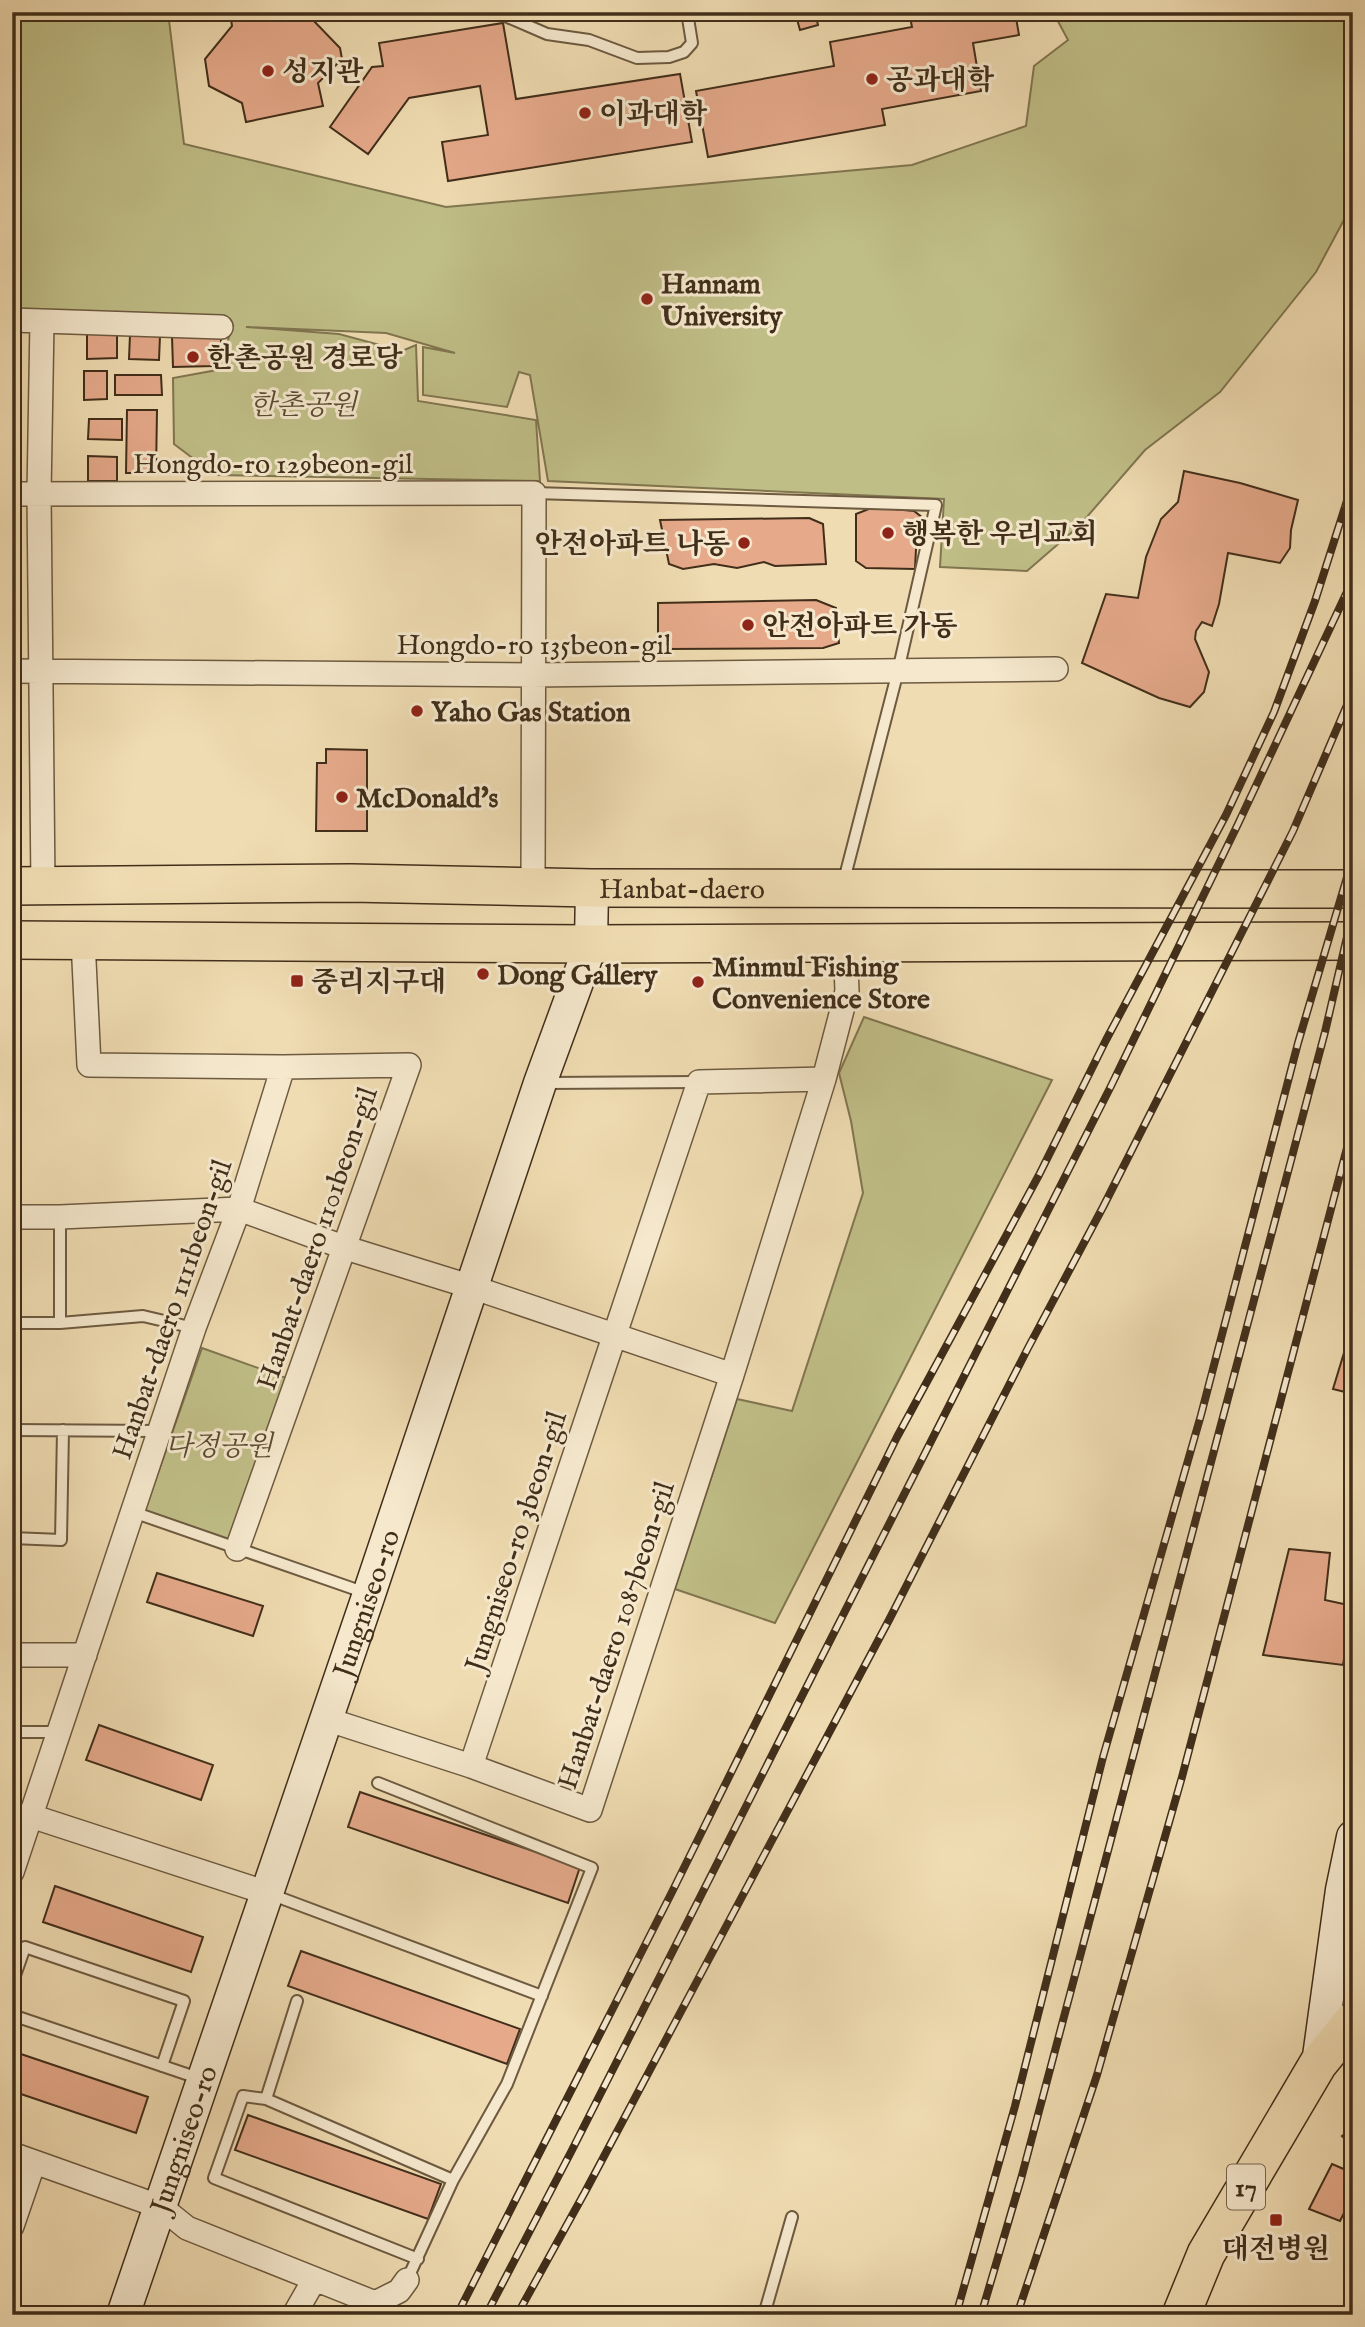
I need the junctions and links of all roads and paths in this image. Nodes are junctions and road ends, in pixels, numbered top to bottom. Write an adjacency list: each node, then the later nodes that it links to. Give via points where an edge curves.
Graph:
1 (496, 12): 2 (lane, via 547,34 589,40 637,58 684,52 692,43)
2 (687, 12)
3 (12, 320): 4 (street)
4 (42, 320): 5 (street); 8 (street)
5 (221, 327)
6 (534, 493): 8 (street, Hongdo-ro 129beon-gil); 12 (lane, via 936,505); 13 (street)
7 (12, 494): 8 (street, Hongdo-ro 129beon-gil)
8 (39, 494): 11 (street)
9 (1056, 668): 12 (street, Hongdo-ro 135beon-gil)
10 (12, 671): 11 (street, Hongdo-ro 135beon-gil)
11 (43, 671): 13 (street, Hongdo-ro 135beon-gil); 14 (street)
12 (898, 671): 13 (street, Hongdo-ro 135beon-gil); 18 (lane)
13 (532, 675): 15 (street)
14 (28, 886): 15 (main road, Hanbat-daero)
15 (533, 886): 16 (main road, Hanbat-daero)
16 (592, 888): 18 (main road, Hanbat-daero); 23 (main road, Jungniseo-ro)
17 (1353, 889): 18 (main road, Hanbat-daero)
18 (841, 890)
19 (12, 940): 20 (main road, Hanbat-daero)
20 (83, 940): 23 (main road, Hanbat-daero); 24 (street, via 89,1065)
21 (845, 942): 22 (main road, Hanbat-daero); 23 (main road, Hanbat-daero); 25 (street, Hanbat-daero 1087beon-gil, via 847,991)
22 (1353, 942)
23 (591, 944): 27 (main road, Jungniseo-ro)
24 (283, 1067): 28 (street, Hanbat-daero 1111beon-gil); 31 (street, Hanbat-daero 1101beon-gil, via 409,1065)
25 (824, 1079): 26 (street); 37 (street, Hanbat-daero 1087beon-gil)
26 (699, 1082): 27 (lane); 36 (street, Jungniseo-ro 3beon-gil)
27 (540, 1083): 32 (main road, Jungniseo-ro)
28 (239, 1209): 30 (street); 31 (street); 35 (street, Hanbat-daero 1111beon-gil)
29 (12, 1217): 30 (street)
30 (60, 1217): 34 (lane)
31 (346, 1248): 32 (street); 43 (street, Hanbat-daero 1101beon-gil)
32 (472, 1287): 36 (street); 44 (main road, Jungniseo-ro)
33 (12, 1323): 34 (lane)
34 (60, 1323): 35 (lane, via 143,1316)
35 (194, 1328): 40 (street, Hanbat-daero 1111beon-gil)
36 (615, 1335): 37 (street); 50 (street, Jungniseo-ro 3beon-gil)
37 (732, 1376): 50 (street, Hanbat-daero 1087beon-gil, via 590,1810)
38 (12, 1430): 39 (lane)
39 (63, 1430): 40 (lane); 42 (lane, via 61,1540)
40 (160, 1431): 41 (street, Hanbat-daero 1111beon-gil)
41 (132, 1513): 43 (lane); 46 (street, Hanbat-daero 1111beon-gil)
42 (12, 1538)
43 (237, 1549): 44 (lane)
44 (369, 1594): 47 (main road, Jungniseo-ro)
45 (12, 1655): 46 (street)
46 (85, 1655): 49 (street, Hanbat-daero 1111beon-gil)
47 (326, 1719): 50 (street, Hanbat-daero 1087beon-gil); 55 (main road, Jungniseo-ro)
48 (12, 1732): 49 (lane)
49 (59, 1732): 52 (street, Hanbat-daero 1111beon-gil)
50 (471, 1766)
51 (378, 1783): 58 (lane, via 593,1868)
52 (22, 1816): 54 (street, Hanbat-daero 1111beon-gil); 55 (street)
53 (1353, 1837): 56 (main road)
54 (12, 1872)
55 (267, 1893): 58 (lane); 63 (main road, Jungniseo-ro)
56 (1347, 1897): 61 (main road)
57 (12, 1984): 62 (lane, via 25,1947 184,2001)
58 (542, 1996): 67 (lane, via 507,2084)
59 (298, 2001): 64 (lane)
60 (12, 2015): 62 (lane)
61 (1341, 2044): 77 (main road, 17, via 1206,2254)
62 (162, 2066): 63 (lane)
63 (204, 2080): 68 (main road, Jungniseo-ro)
64 (266, 2099): 67 (lane); 71 (lane, via 243,2096 214,2178)
65 (12, 2154): 66 (street)
66 (34, 2162): 68 (street); 70 (street)
67 (453, 2180): 71 (lane)
68 (161, 2207): 72 (street, via 187,2228); 74 (main road, Jungniseo-ro)
69 (792, 2217): 76 (lane)
70 (12, 2226)
71 (418, 2259): 73 (lane)
72 (314, 2280): 73 (street, via 375,2303 398,2291); 75 (street)
73 (407, 2280)
74 (123, 2315)
75 (293, 2315)
76 (765, 2315)
77 (1181, 2315)

